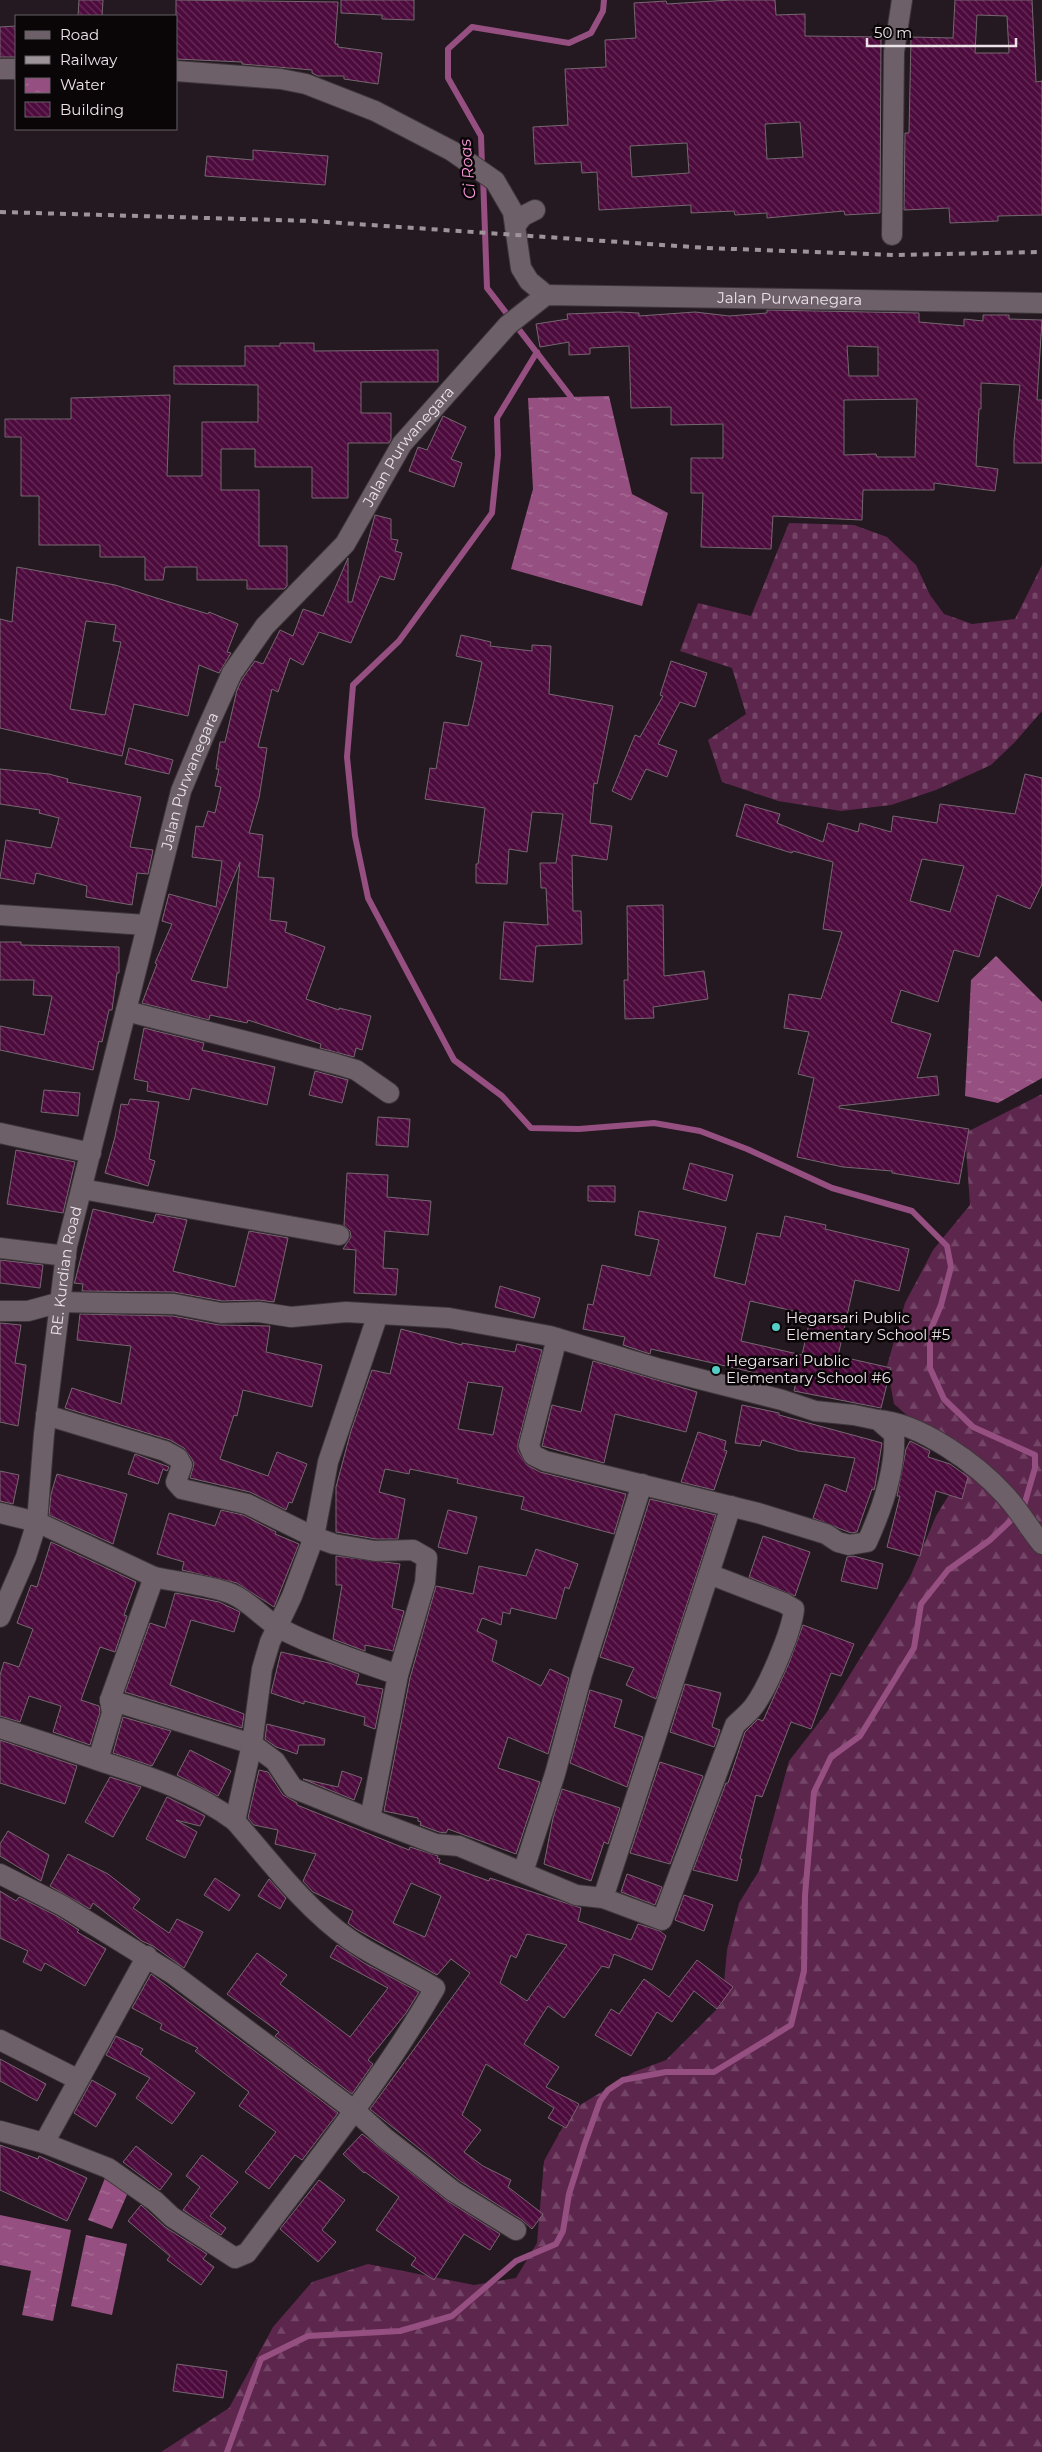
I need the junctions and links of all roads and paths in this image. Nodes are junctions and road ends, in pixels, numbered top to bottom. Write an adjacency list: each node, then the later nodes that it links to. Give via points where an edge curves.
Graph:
1 (902, 0): 7 (street, via 894,52)
2 (0, 69): 3 (street)
3 (15, 69)
4 (178, 71): 6 (street, via 306,84 375,111 452,151 495,181 513,212)
5 (535, 210): 6 (street)
6 (515, 226): 8 (street, via 521,268 529,282)
7 (892, 234)
8 (546, 295): 9 (street, Jalan Purwanegara); 11 (street, Jalan Purwanegara, via 516,319 402,444 345,544 265,626 232,673 181,792)
9 (1042, 303)
10 (0, 915): 11 (street)
11 (146, 925): 12 (street, RE. Kurdian Road)
12 (126, 1011): 13 (street, via 356,1070); 15 (street, RE. Kurdian Road)
13 (389, 1093)
14 (0, 1133): 15 (street)
15 (91, 1153): 16 (street, RE. Kurdian Road)
16 (82, 1190): 17 (street); 19 (street, RE. Kurdian Road)
17 (339, 1235)
18 (0, 1248): 19 (street)
19 (66, 1256): 20 (street, RE. Kurdian Road)
20 (61, 1302): 21 (street, via 28,1311); 22 (street, via 174,1304 221,1313 259,1312 290,1317 346,1312); 24 (street, RE. Kurdian Road)
21 (0, 1311)
22 (378, 1314): 23 (street, via 449,1318); 30 (street, via 328,1462)
23 (557, 1338): 25 (street, via 815,1411); 26 (street, via 529,1446 533,1455)
24 (46, 1415): 29 (street, RE. Kurdian Road); 30 (street, via 165,1451 178,1458 182,1466 176,1482 182,1490 252,1506)
25 (878, 1420): 27 (street, via 894,1434 895,1452 867,1542 849,1545 826,1534); 31 (street, via 905,1424 945,1445 1005,1495)
26 (642, 1484): 27 (street); 43 (street)
27 (731, 1506): 32 (street)
28 (0, 1513): 29 (street)
29 (37, 1522): 33 (street); 34 (street, RE. Kurdian Road, via 26,1558)
30 (314, 1537): 35 (street); 36 (street, via 375,1551 413,1550 427,1558 425,1583)
31 (1042, 1544)
32 (709, 1574): 45 (street); 45 (street, via 784,1603 794,1609 793,1617 781,1653 754,1706 735,1725 662,1920)
33 (154, 1577): 35 (street, via 230,1593 246,1600); 37 (street)
34 (0, 1617)
35 (279, 1628): 36 (street, via 305,1641); 39 (street, via 270,1642 262,1669)
36 (398, 1675): 41 (street)
37 (110, 1700): 39 (street); 40 (street, via 112,1713)
38 (0, 1728): 40 (street)
39 (252, 1744): 41 (street, via 275,1760 293,1788); 42 (street)
40 (98, 1760): 42 (street, via 192,1794)
41 (370, 1819): 43 (street, via 436,1844 460,1846)
42 (235, 1821): 49 (street, via 319,1915 356,1944 435,1988)
43 (524, 1872): 45 (street, via 576,1895)
44 (0, 1874): 46 (street, via 63,1906)
45 (603, 1898)
46 (147, 1956): 48 (street); 49 (street, via 212,2001)
47 (0, 2040): 48 (street)
48 (77, 2079): 51 (street)
49 (355, 2111): 51 (street, via 247,2253 236,2258 172,2217 108,2168); 52 (street, via 453,2191)
50 (0, 2131): 51 (street)
51 (44, 2143)
52 (516, 2230)

